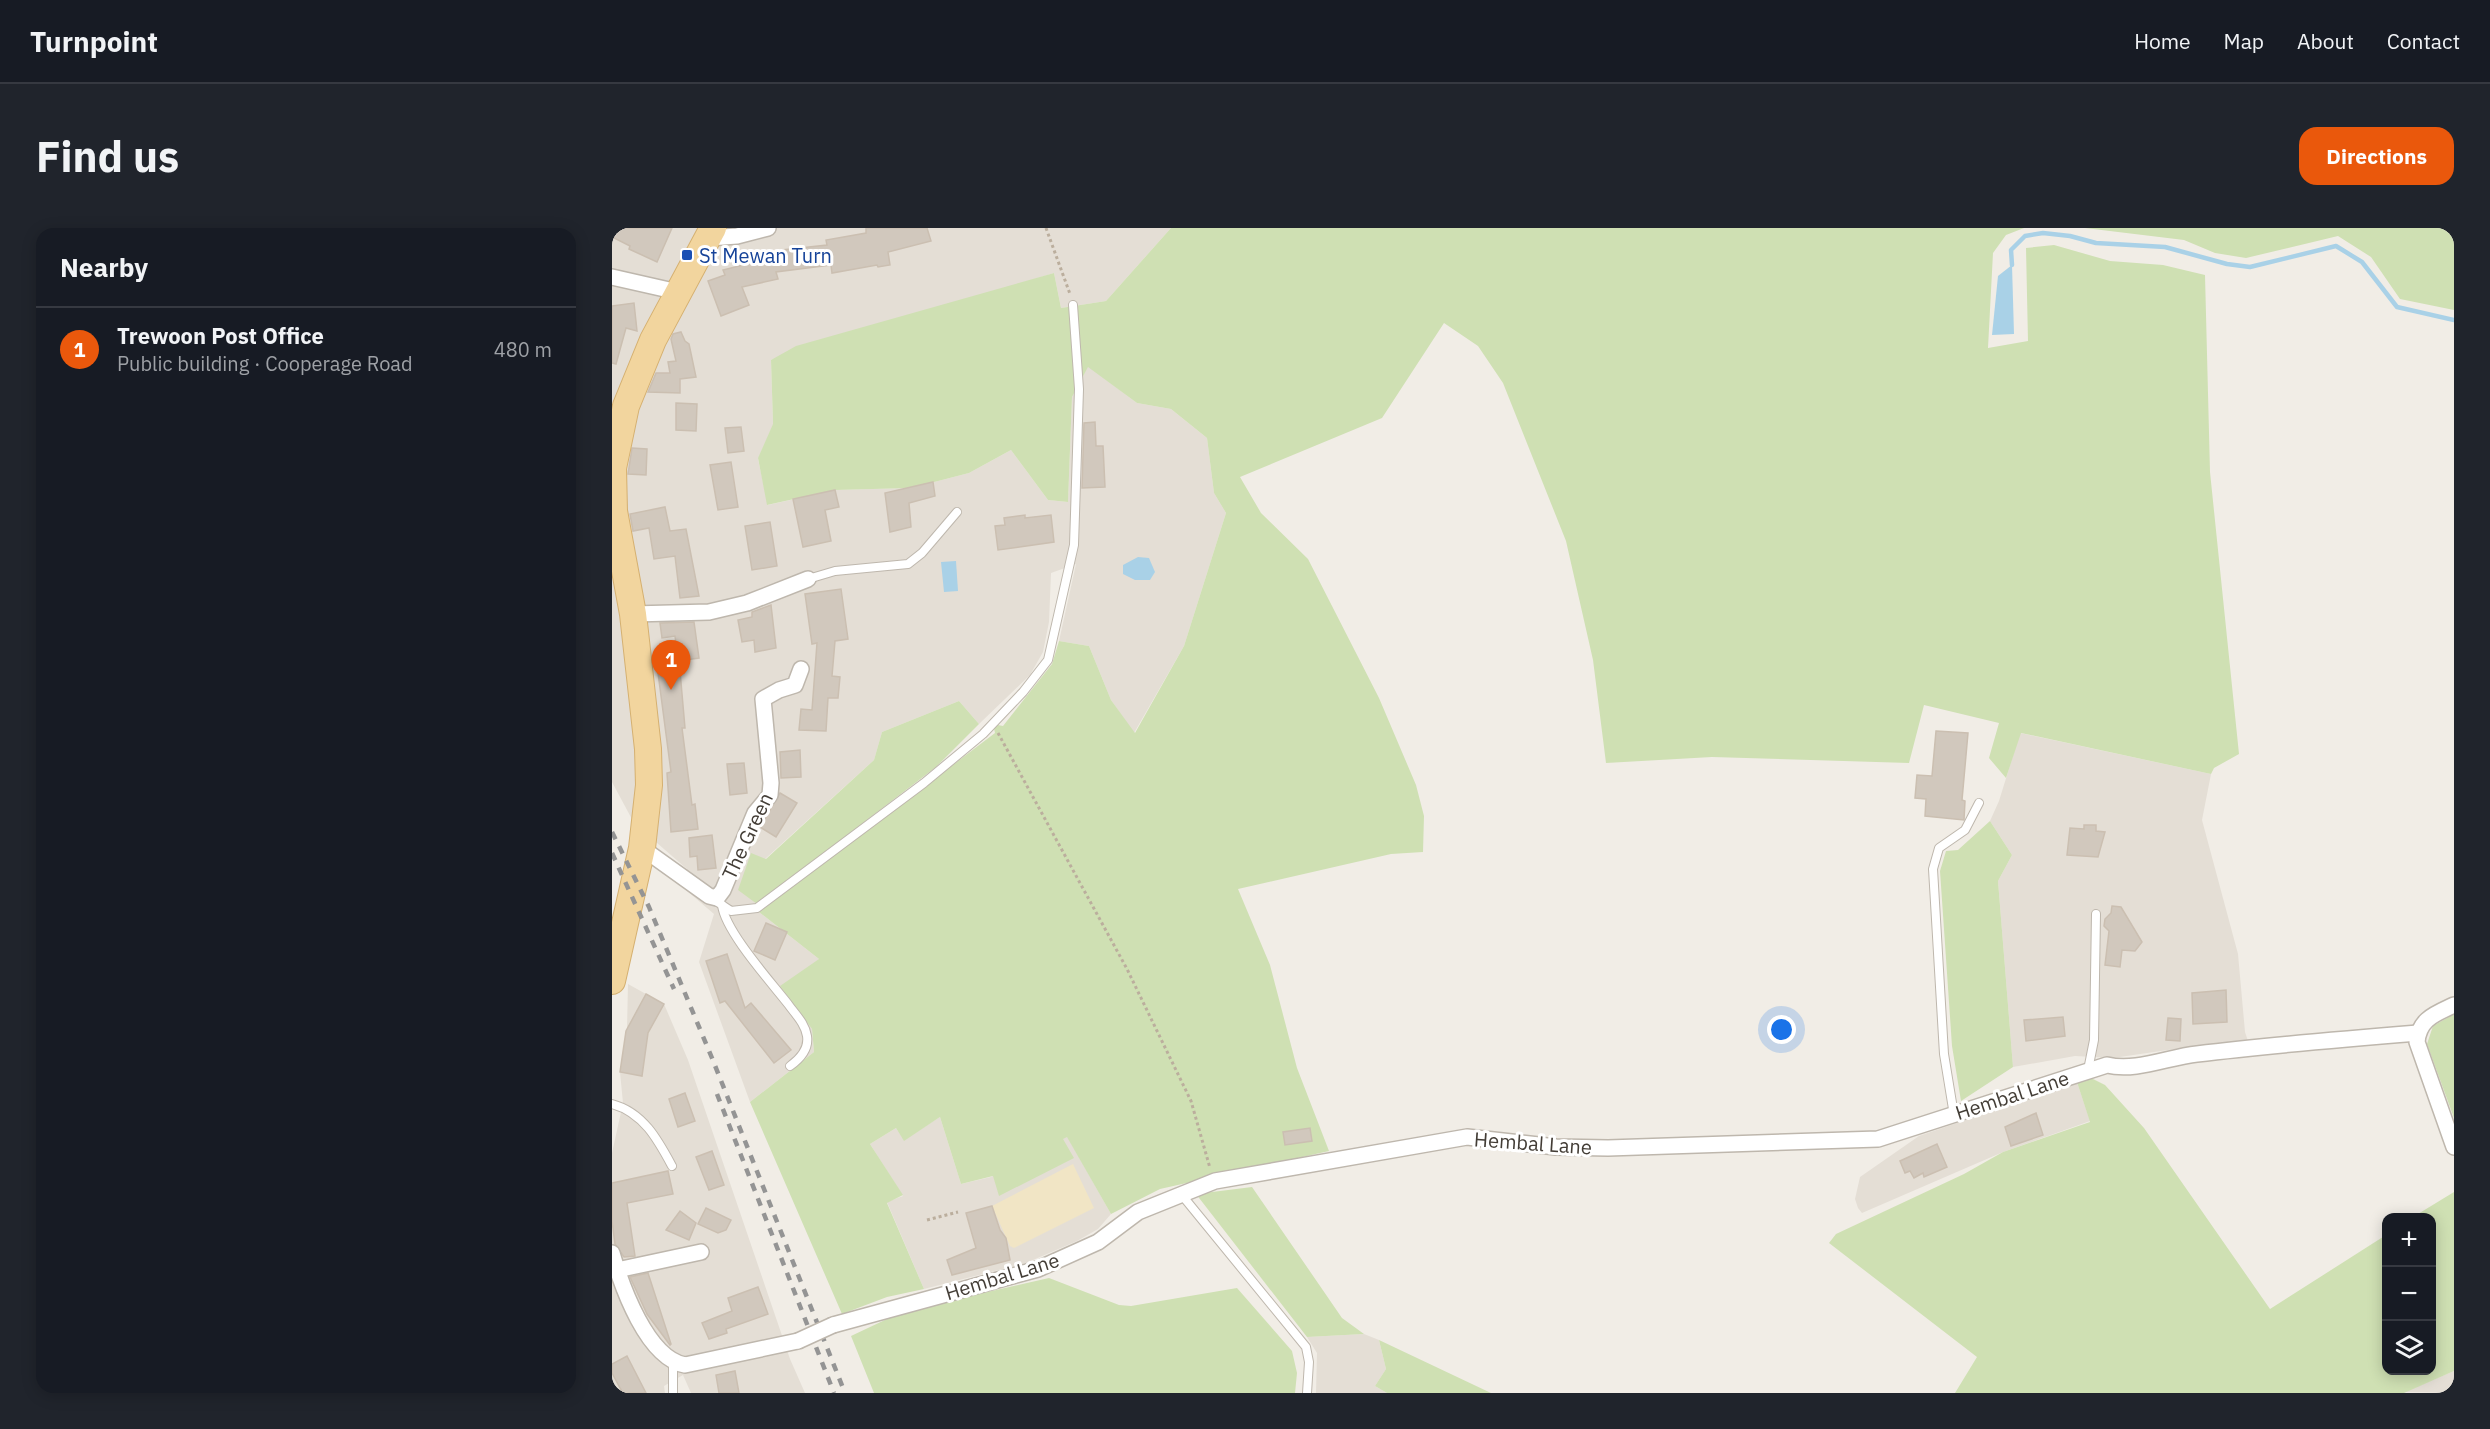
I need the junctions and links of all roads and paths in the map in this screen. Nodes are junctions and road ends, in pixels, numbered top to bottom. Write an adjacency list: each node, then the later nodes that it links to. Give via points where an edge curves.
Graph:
1 (768, 228): 3 (street, via 737,236)
2 (1046, 228): 6 (path)
3 (711, 233): 5 (main road)
4 (612, 277): 5 (street)
5 (678, 292): 7 (main road, via 653,340)
6 (1073, 305): 12 (lane, via 1079,389 1074,545 1048,660)
7 (614, 446): 10 (main road, via 614,511)
8 (957, 512): 9 (lane, via 908,564 835,571)
9 (808, 579): 10 (street, via 716,611)
10 (633, 614): 14 (main road, via 649,785)
11 (801, 669): 15 (street, The Green, via 795,685 763,699 770,795 755,813)
12 (993, 724): 15 (lane, via 924,783 757,908 731,911); 26 (path, via 1127,969 1191,1101)
13 (1979, 803): 23 (lane, via 1965,830 1939,848 1933,869 1944,1054)
14 (642, 848): 15 (street, The Green); 17 (main road)
15 (715, 901): 20 (lane, via 749,954 802,1023 807,1037 805,1050 801,1059)
16 (2096, 914): 21 (lane, via 2094,1040)
17 (612, 981)
18 (2454, 1005): 19 (street, via 2427,1017)
19 (2418, 1033): 21 (street, Hembal Lane, via 2240,1048 2122,1069 2107,1065); 24 (street, via 2419,1052)
20 (790, 1066)
21 (2088, 1070): 23 (street, Hembal Lane)
22 (612, 1104): 25 (lane, via 639,1117)
23 (1954, 1115): 27 (street, Hembal Lane, via 1878,1139 1608,1148 1556,1147 1467,1137 1215,1180)
24 (2454, 1147)
25 (672, 1166)
26 (1212, 1175)
27 (1180, 1193): 33 (street, Hembal Lane, bridge, via 1138,1212 1098,1242 1038,1269 833,1325 798,1341 685,1365); 35 (lane, via 1306,1347)
28 (958, 1212): 29 (path)
29 (927, 1220)
30 (701, 1252): 32 (street)
31 (612, 1253): 32 (street)
32 (617, 1270): 33 (street, via 633,1309 661,1353)
33 (673, 1362): 34 (lane)
34 (673, 1393)
35 (1307, 1393)

